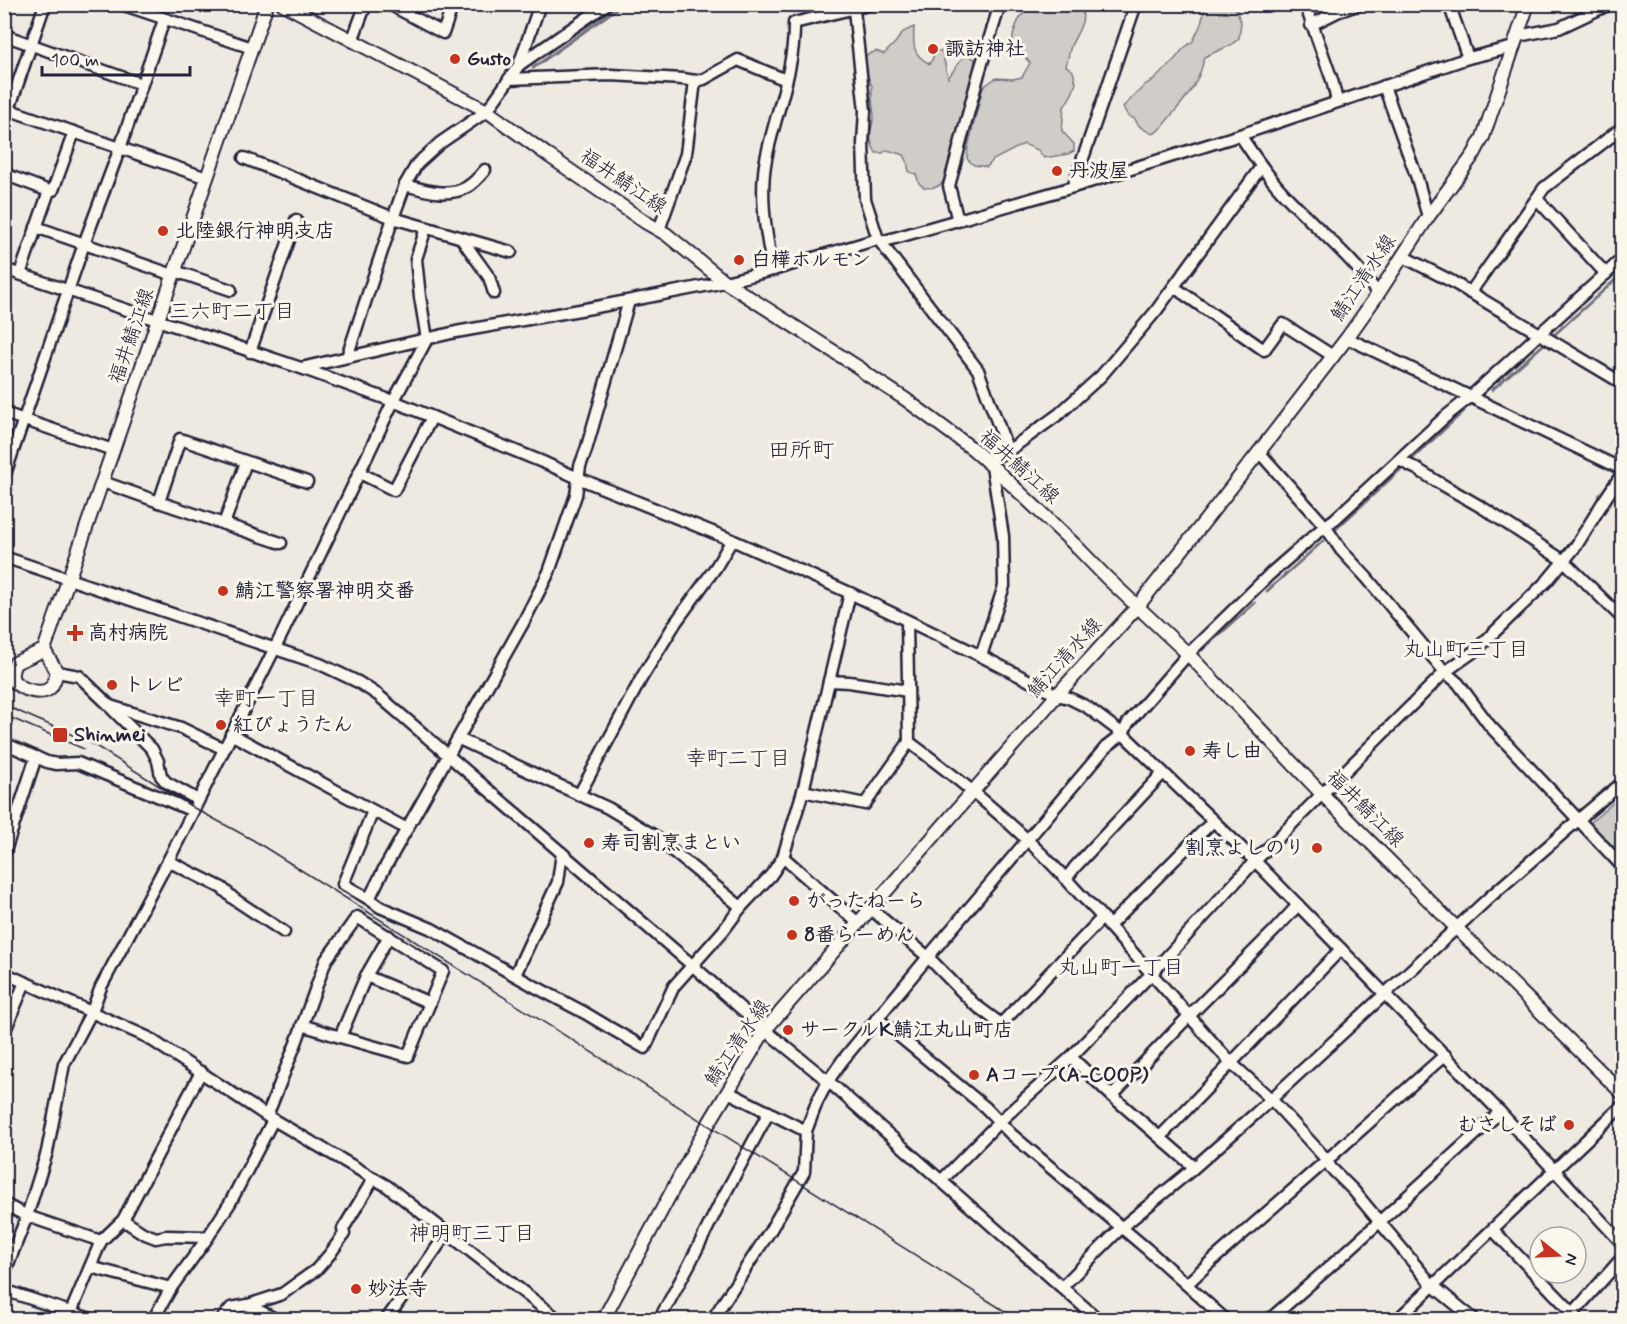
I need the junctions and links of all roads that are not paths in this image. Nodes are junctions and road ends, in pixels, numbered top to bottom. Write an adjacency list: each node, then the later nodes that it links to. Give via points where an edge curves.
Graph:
1 (45, 4): 24 (street)
2 (121, 4): 19 (street)
3 (267, 4): 25 (main road, 福井鯖江線)
4 (283, 4): 22 (main road, 福井鯖江線)
5 (366, 4): 22 (street)
6 (389, 4): 7 (street, via 443,33)
7 (453, 4)
8 (540, 4): 27 (street)
9 (607, 4): 27 (street)
10 (872, 4): 18 (street)
11 (1000, 4): 53 (street, via 949,186)
12 (1136, 4): 47 (street)
13 (1305, 4): 20 (street)
14 (1360, 4): 20 (street)
15 (1449, 4): 26 (street)
16 (1528, 4): 23 (main road, 鯖江清水線)
17 (1610, 4): 23 (street, via 1559,28)
18 (855, 7): 29 (street, via 794,23 794,49); 58 (street, via 865,111 865,199)
19 (164, 20): 25 (street); 31 (street)
20 (1311, 25): 33 (street)
21 (4, 35): 24 (street)
22 (352, 41): 35 (main road, 福井鯖江線)
23 (1516, 41): 26 (street); 50 (main road, 鯖江清水線, via 1474,154)
24 (32, 45): 31 (street); 34 (street)
25 (252, 48): 45 (main road, 福井鯖江線)
26 (1468, 58): 32 (street)
27 (519, 65): 28 (street)
28 (508, 79): 30 (street, via 611,75); 35 (street)
29 (786, 80): 30 (street, via 738,60); 63 (street, via 765,170 764,221)
30 (695, 81): 56 (street, via 686,154)
31 (141, 84): 40 (street)
32 (1384, 86): 33 (street); 50 (street)
33 (1337, 101): 39 (street)
34 (7, 109): 36 (street); 38 (street)
35 (487, 111): 46 (street, via 440,143 417,164); 56 (main road, 福井鯖江線)
36 (4, 124)
37 (1623, 128): 49 (street, via 1544,188)
38 (75, 132): 40 (street); 48 (street, via 53,190)
39 (1240, 135): 42 (street); 47 (street)
40 (120, 148): 45 (street); 59 (street)
41 (244, 158): 51 (street)
42 (1261, 167): 69 (street); 74 (street, via 1364,274)
43 (485, 171): 46 (street, via 468,186 448,192)
44 (4, 174): 48 (street)
45 (207, 178): 65 (main road, 福井鯖江線)
46 (405, 185): 51 (street)
47 (1073, 187): 53 (street)
48 (49, 191): 54 (street)
49 (1538, 199): 67 (street); 73 (street)
50 (1428, 217): 61 (main road, 鯖江清水線)
51 (393, 218): 55 (street); 82 (street)
52 (296, 219): 80 (street)
53 (958, 221): 58 (street)
54 (36, 227): 59 (street); 66 (street)
55 (426, 228): 57 (street); 79 (street, via 417,259)
56 (659, 230): 68 (main road, 福井鯖江線)
57 (460, 238): 60 (street); 72 (street, via 489,277)
58 (879, 240): 63 (street); 91 (street, via 978,370)
59 (84, 244): 65 (street); 71 (street)
60 (511, 252)
61 (1402, 256): 73 (street); 74 (main road, 鯖江清水線)
62 (1623, 259): 67 (street)
63 (773, 270): 68 (street)
64 (5, 273): 66 (street)
65 (174, 273): 70 (street); 76 (main road, 福井鯖江線)
66 (20, 274): 71 (street)
67 (1606, 274): 77 (street)
68 (725, 282): 75 (street); 95 (main road, 福井鯖江線, via 905,399)
69 (1174, 287): 81 (street, via 1264,350 1283,324); 91 (street, via 1101,376 1059,414)
70 (231, 290)
71 (69, 291): 76 (street); 89 (street)
72 (494, 292)
73 (1470, 293): 77 (street)
74 (1378, 294): 78 (main road, 鯖江清水線)
75 (629, 301): 79 (street); 99 (street)
76 (158, 320): 80 (street); 90 (main road, 福井鯖江線)
77 (1541, 333): 84 (street); 85 (street)
78 (1347, 338): 81 (main road, 鯖江清水線); 85 (street)
79 (427, 339): 82 (street); 86 (street)
80 (250, 352): 83 (street)
81 (1333, 356): 92 (main road, 鯖江清水線)
82 (347, 357): 83 (street)
83 (301, 368): 86 (street)
84 (1623, 383)
85 (1470, 397): 93 (street); 96 (street)
86 (393, 402): 88 (street); 97 (street)
87 (4, 413): 89 (street)
88 (432, 417): 97 (street, via 394,490); 99 (street)
89 (24, 420): 90 (street); 98 (street)
90 (113, 450): 100 (main road, 福井鯖江線)
91 (1008, 451): 95 (street)
92 (1259, 452): 104 (street); 111 (main road, 鯖江清水線)
93 (1399, 460): 104 (street); 108 (street)
94 (246, 462): 101 (street); 102 (street, via 180,439); 103 (street)
95 (989, 463): 111 (main road, 福井鯖江線); 117 (street, via 1002,536 1004,586)
96 (1623, 471): 108 (street)
97 (360, 473): 114 (street)
98 (4, 477)
99 (578, 478): 105 (street); 127 (street, via 576,495 549,572)
100 (103, 482): 102 (street); 109 (main road, 福井鯖江線)
101 (307, 482)
102 (159, 502): 103 (street)
103 (224, 524): 106 (street, via 261,531)
104 (1325, 526): 116 (street); 119 (street)
105 (732, 540): 110 (street); 138 (street, via 642,677)
106 (281, 543)
107 (4, 557): 109 (street)
108 (1564, 561): 112 (street); 119 (street, via 1476,650)
109 (70, 579): 114 (street); 115 (main road, 福井鯖江線)
110 (850, 593): 113 (street); 121 (street)
111 (1138, 606): 116 (main road, 福井鯖江線); 123 (main road, 鯖江清水線)
112 (1623, 618)
113 (907, 621): 117 (street); 122 (street)
114 (275, 649): 125 (street); 132 (street, via 358,682)
115 (44, 650): 118 (main road); 120 (main road, via 14,665)
116 (1188, 654): 126 (street, via 1128,723); 137 (main road, 福井鯖江線)
117 (981, 656): 123 (street)
118 (57, 672): 120 (main road, via 54,683 40,693); 124 (street, via 79,676)
119 (1445, 672): 137 (street); 142 (street)
120 (8, 678)
121 (829, 681): 122 (street); 135 (street)
122 (908, 691): 128 (street)
123 (1057, 696): 126 (street, via 1087,707); 136 (main road, 鯖江清水線)
124 (110, 706): 130 (street, via 181,728); 139 (street, via 152,749 161,777)
125 (231, 734): 130 (street); 141 (street)
126 (1123, 734): 133 (street); 145 (street, via 1106,747)
127 (459, 739): 132 (street); 138 (street)
128 (909, 742): 135 (street, via 865,804); 136 (street)
129 (4, 743): 131 (street)
130 (224, 749): 139 (street)
131 (36, 756): 140 (street, via 56,764 78,763); 147 (street)
132 (449, 756): 144 (street); 146 (street)
133 (1163, 774): 143 (street); 152 (street)
134 (1623, 783): 142 (street)
135 (803, 790): 148 (street)
136 (974, 792): 145 (street); 156 (main road, 鯖江清水線)
137 (1322, 794): 150 (street); 159 (main road, 福井鯖江線)
138 (579, 795): 155 (street, via 653,835)
139 (198, 800): 140 (street)
140 (193, 811): 149 (street)
141 (373, 811): 144 (street); 153 (street, via 343,884)
142 (1578, 820): 151 (street); 159 (street)
143 (1213, 821): 150 (street); 157 (street)
144 (407, 829): 153 (street)
145 (1027, 840): 152 (street); 163 (street)
146 (562, 853): 164 (street); 167 (street, via 558,882)
147 (4, 854)
148 (783, 857): 155 (street); 158 (street)
149 (168, 861): 160 (street, via 222,888); 172 (street)
150 (1255, 861): 154 (street); 166 (street)
151 (1623, 866)
152 (1066, 879): 157 (street)
153 (369, 899): 167 (street)
154 (1298, 905): 162 (street); 173 (street)
155 (741, 907): 164 (street)
156 (871, 909): 158 (main road, 鯖江清水線); 163 (street)
157 (1106, 922): 163 (street, via 1001,1024 974,1004); 166 (street)
158 (858, 923): 176 (main road, 鯖江清水線)
159 (1458, 928): 170 (street); 185 (main road, 福井鯖江線)
160 (284, 932)
161 (388, 936): 168 (street); 171 (street, via 443,971); 175 (street, via 357,916 326,960)
162 (1341, 949): 170 (street); 181 (street)
163 (928, 957): 174 (street)
164 (692, 965): 167 (street, via 674,986 645,1048); 176 (street)
165 (4, 973): 169 (street)
166 (1152, 973): 173 (street); 180 (street)
167 (515, 975)
168 (366, 976): 171 (street); 178 (street)
169 (25, 982): 172 (street); 177 (street)
170 (1386, 995): 179 (street); 187 (street)
171 (430, 1002): 178 (street, via 408,1056)
172 (92, 1011): 182 (street, via 147,1036); 201 (street, via 64,1064 47,1152)
173 (1189, 1016): 181 (street); 186 (street)
174 (877, 1018): 183 (street); 192 (street)
175 (302, 1025): 178 (street); 191 (street)
176 (765, 1030): 183 (street); 184 (main road, 鯖江清水線)
177 (4, 1033)
178 (340, 1037)
179 (1445, 1055): 190 (street); 195 (street)
180 (1071, 1057): 186 (street); 192 (street)
181 (1231, 1063): 187 (street); 194 (street)
182 (201, 1072): 191 (street); 202 (street)
183 (828, 1081): 193 (street); 199 (street)
184 (728, 1092): 189 (street); 227 (main road, 鯖江清水線)
185 (1623, 1093)
186 (1112, 1096): 194 (street)
187 (1271, 1099): 195 (street); 196 (street)
188 (1623, 1106): 197 (street)
189 (769, 1112): 193 (street); 228 (street)
190 (1500, 1112): 197 (street); 203 (street)
191 (270, 1118): 198 (street); 207 (street, via 230,1203)
192 (999, 1122): 199 (street); 204 (street)
193 (806, 1131): 229 (street, via 804,1172)
194 (1160, 1137): 196 (street)
195 (1328, 1160): 203 (street); 213 (street)
196 (1194, 1167): 204 (street)
197 (1554, 1171): 205 (street); 209 (street)
198 (374, 1178): 206 (street); 218 (street, via 343,1229 344,1234 316,1270 282,1294)
199 (941, 1181): 215 (street)
200 (4, 1204): 201 (street)
201 (27, 1216): 208 (street); 212 (street)
202 (123, 1220): 207 (street, via 156,1238); 208 (street)
203 (1379, 1222): 214 (street); 232 (street)
204 (1121, 1228): 213 (street); 215 (street)
205 (1493, 1230): 214 (street); 220 (street)
206 (447, 1233): 225 (street); 226 (street)
207 (208, 1237): 216 (street)
208 (101, 1241): 211 (street)
209 (1623, 1244)
210 (1623, 1258): 220 (street)
211 (90, 1267): 216 (street); 219 (street)
212 (4, 1274)
213 (1187, 1284): 231 (street)
214 (1432, 1285): 233 (street); 234 (street)
215 (1062, 1287): 230 (street)
216 (171, 1288): 222 (street)
217 (4, 1290): 219 (street)
218 (248, 1305): 223 (street, via 231,1308); 224 (street)
219 (71, 1312): 221 (street)
220 (1570, 1316)
221 (94, 1320)
222 (153, 1320)
223 (221, 1320)
224 (277, 1320)
225 (386, 1320)
226 (559, 1320)
227 (603, 1320)
228 (659, 1320)
229 (712, 1320)
230 (1100, 1320)
231 (1226, 1320)
232 (1269, 1320)
233 (1397, 1320)
234 (1475, 1320)

